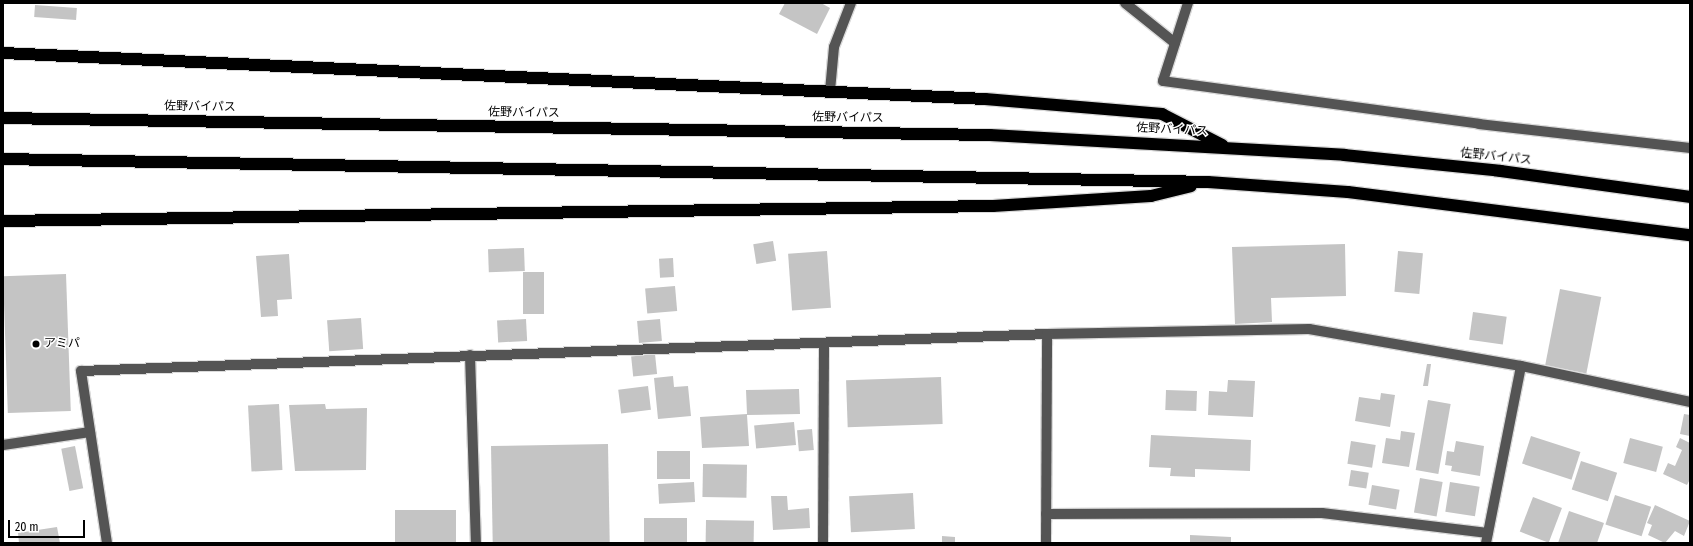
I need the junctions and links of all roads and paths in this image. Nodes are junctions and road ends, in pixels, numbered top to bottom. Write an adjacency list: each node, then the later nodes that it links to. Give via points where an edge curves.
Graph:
1 (851, 3): 6 (street, via 834,47)
2 (1125, 3): 4 (street)
3 (1188, 3): 4 (street)
4 (1175, 43): 9 (street, via 1163,81 1479,124)
5 (3, 53): 6 (highway)
6 (830, 91): 8 (highway, via 985,99 1162,114)
7 (3, 118): 8 (highway, 佐野バイパス, via 990,135)
8 (1225, 147): 12 (highway, 佐野バイパス, via 1344,155 1501,171)
9 (1690, 148)
10 (3, 159): 11 (highway)
11 (1208, 182): 13 (highway, via 1151,196 994,206); 14 (highway, via 1348,192)
12 (1690, 196)
13 (3, 221)
14 (1690, 235)
15 (1047, 334): 16 (street); 18 (street, via 1309,329); 22 (street)
16 (824, 344): 17 (street); 26 (street)
17 (470, 355): 20 (street, via 81,371); 25 (street)
18 (1521, 366): 19 (street); 23 (street)
19 (1690, 402)
20 (90, 432): 21 (street); 24 (street)
21 (3, 445)
22 (1046, 514): 23 (street, via 1322,513); 27 (street)
23 (1487, 538)
24 (107, 543)
25 (476, 543)
26 (823, 543)
27 (1046, 543)

